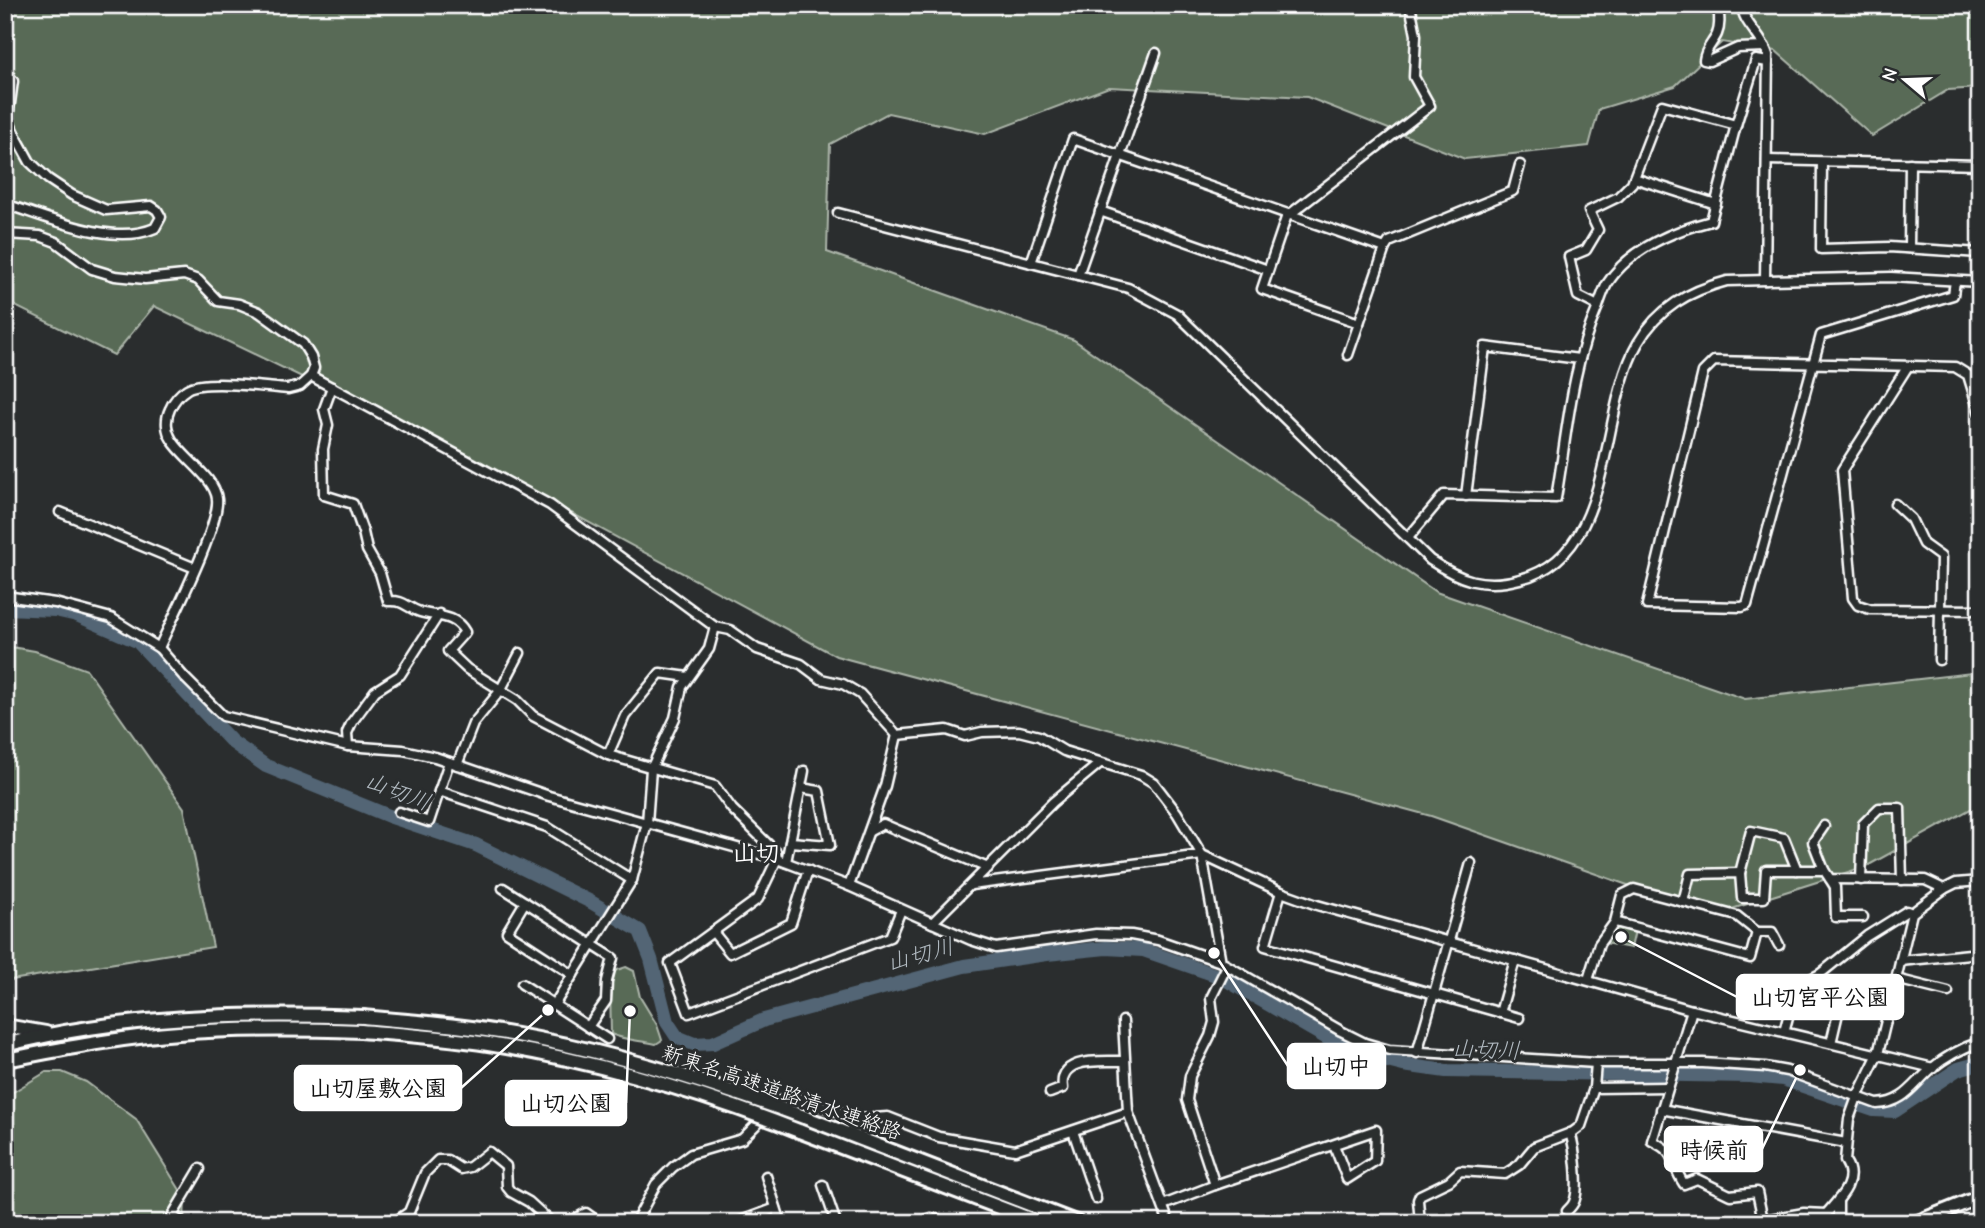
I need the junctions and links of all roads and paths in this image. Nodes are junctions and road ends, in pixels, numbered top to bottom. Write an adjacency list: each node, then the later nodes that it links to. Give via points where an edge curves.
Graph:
1 (1410, 5): 20 (street, via 1416,35 1413,77 1430,106)
2 (1717, 5): 4 (street, via 1718,33 1704,60 1738,48)
3 (1742, 5): 4 (street, via 1744,18)
4 (1765, 47): 6 (street)
5 (1156, 53): 9 (street)
6 (1768, 62): 8 (street, via 1756,60); 10 (street)
7 (5, 71): 16 (street, via 13,81 8,118 13,131 30,162 48,179 106,210 151,206 161,217 155,228 144,233 100,232)
8 (1736, 125): 15 (street, via 1662,105); 17 (street)
9 (1120, 156): 18 (street); 20 (street); 25 (street, via 1073,139)
10 (1767, 160): 11 (street); 28 (street)
11 (1822, 162): 12 (street); 23 (street, via 1821,249)
12 (1910, 163): 13 (street); 23 (street)
13 (1980, 164)
14 (1520, 165): 22 (street, via 1513,191 1389,242)
15 (1634, 178): 17 (street); 31 (street, via 1618,197 1590,211 1598,230 1586,250 1569,257 1578,296)
16 (5, 204)
17 (1716, 204): 31 (street, via 1711,221 1666,236 1625,264)
18 (1100, 211): 26 (street); 27 (street)
19 (838, 213): 25 (street)
20 (1288, 215): 22 (street); 26 (street)
21 (5, 234): 37 (street, via 56,242 92,269 115,276 198,279 218,301 259,312 303,344 314,364)
22 (1385, 248): 32 (street)
23 (1909, 248): 24 (street)
24 (1980, 253)
25 (1031, 263): 27 (street)
26 (1268, 270): 32 (street, via 1262,289)
27 (1078, 275): 43 (street, via 1128,288 1177,314)
28 (1765, 280): 29 (street, via 1891,277); 43 (street, via 1707,286 1672,303 1648,327 1625,372 1591,508 1574,542 1543,570 1523,579 1478,582 1455,576)
29 (1955, 281): 30 (street); 35 (street, via 1953,295 1821,335)
30 (1980, 282)
31 (1598, 306): 34 (street)
32 (1359, 323): 33 (street)
33 (1348, 355)
34 (1579, 359): 40 (street, via 1556,498); 40 (street, via 1485,347)
35 (1813, 364): 35 (street, via 1714,361 1703,372 1647,605 1747,605); 36 (street)
36 (1908, 366): 39 (street, via 1962,369); 46 (street, via 1842,470 1853,598 1863,608)
37 (311, 376): 38 (street); 44 (street, via 300,386 288,388 203,384 188,388 175,400 168,412 171,439 215,489 217,501)
38 (332, 387): 48 (street, via 324,409 328,425 323,449 324,495 353,504 388,601); 49 (street, via 550,505)
39 (1980, 414)
40 (1466, 496): 43 (street, via 1444,495)
41 (1895, 504): 46 (street, via 1911,519 1923,544 1941,557)
42 (60, 512): 44 (street)
43 (1408, 538)
44 (195, 568): 50 (street)
45 (5, 596): 50 (street, via 111,618)
46 (1940, 610): 47 (street); 52 (street)
47 (1980, 610)
48 (439, 614): 54 (street, via 465,632 448,651); 56 (street, via 400,675 375,691 352,722)
49 (715, 627): 53 (street, via 709,649); 55 (street, via 730,630 757,649 801,664 821,679 860,694)
50 (159, 648): 56 (street, via 223,716)
51 (520, 653): 54 (street)
52 (1939, 660)
53 (688, 677): 57 (street, via 660,673 625,716); 60 (street)
54 (500, 691): 57 (street, via 533,716); 58 (street, via 473,724)
55 (897, 735): 59 (street, via 1019,731); 67 (street)
56 (348, 746): 58 (street, via 403,750)
57 (608, 755): 60 (street)
58 (453, 763): 63 (street); 65 (street)
59 (1100, 763): 69 (street, via 1154,783); 73 (street, via 1053,802)
60 (651, 769): 65 (street); 70 (street, via 715,786 776,852)
61 (804, 771): 62 (street)
62 (801, 788): 68 (street); 68 (street, via 819,791 830,845)
63 (439, 791): 64 (street, via 429,822); 79 (street, via 547,827)
64 (399, 812)
65 (647, 823): 70 (street); 79 (street)
66 (1824, 826): 76 (street, via 1813,842)
67 (870, 831): 73 (street, via 883,824); 83 (street)
68 (790, 842): 71 (street)
69 (1202, 855): 84 (street); 87 (street); 103 (street)
70 (777, 859): 71 (street); 95 (street, via 758,899)
71 (786, 862): 74 (street)
72 (1471, 863): 97 (street)
73 (988, 868): 84 (street)
74 (808, 870): 83 (street); 95 (street, via 791,923 730,953)
75 (1797, 870): 76 (street); 77 (street, via 1766,870 1764,898 1742,898); 77 (street, via 1784,838 1751,831)
76 (1824, 870): 78 (street)
77 (1740, 873): 89 (street, via 1690,874)
78 (1830, 879): 80 (street); 92 (street, via 1835,887 1836,917)
79 (632, 880): 98 (street)
80 (1861, 880): 81 (street); 81 (street, via 1863,824 1880,808 1900,808)
81 (1902, 880): 86 (street, via 1924,880)
82 (1980, 881): 86 (street)
83 (849, 886): 90 (street)
84 (971, 886): 94 (street)
85 (503, 888): 88 (street)
86 (1944, 889): 91 (street)
87 (1281, 892): 97 (street); 109 (street, via 1265,946)
88 (525, 902): 98 (street); 104 (street, via 507,932)
89 (1683, 902): 93 (street, via 1634,889 1622,895); 96 (street, via 1737,916)
90 (901, 909): 94 (street); 95 (street, via 890,937 689,1013 670,963)
91 (1912, 913): 102 (street); 118 (street, via 1907,911 1867,936 1796,988)
92 (1863, 917)
93 (1615, 922): 96 (street, via 1750,958); 106 (street, via 1599,944)
94 (932, 923): 103 (street, via 996,948 1096,934 1131,935 1181,947)
95 (713, 932)
96 (1757, 932): 99 (street, via 1772,932)
97 (1449, 941): 101 (street); 109 (street)
98 (592, 944): 104 (street); 117 (street, via 614,958 606,1001)
99 (1779, 944)
100 (1980, 953): 102 (street)
101 (1515, 960): 106 (street); 113 (street)
102 (1900, 961): 105 (street)
103 (1224, 967): 125 (street, via 1365,1043); 146 (street, via 1211,998 1214,1022 1190,1076 1187,1100)
104 (573, 975): 110 (street)
105 (1896, 979): 108 (street); 126 (street)
106 (1588, 980): 112 (street)
107 (522, 984): 110 (street)
108 (1948, 992)
109 (1434, 994): 113 (street); 125 (street)
110 (554, 1005): 117 (street)
111 (1839, 1009): 122 (street)
112 (1692, 1010): 118 (street); 131 (street)
113 (1500, 1013): 114 (street)
114 (1519, 1018)
115 (1123, 1021): 128 (street)
116 (5, 1026): 119 (highway)
117 (588, 1027): 120 (street)
118 (1784, 1032): 122 (street)
119 (62, 1034): 124 (highway, 新東名高速道路清水連絡路); 166 (highway, 新東名高速道路清水連絡路, bridge, via 213,1017 363,1017 568,1045 688,1077 804,1117)
120 (607, 1039)
121 (1980, 1042): 132 (street)
122 (1831, 1043): 126 (street)
123 (92, 1044): 127 (highway, 新東名高速道路清水連絡路); 130 (highway); 165 (highway, 新東名高速道路清水連絡路, bridge, via 251,1029 361,1031 497,1045 673,1087)
124 (5, 1045)
125 (1417, 1053): 129 (street)
126 (1878, 1054): 132 (street); 136 (street)
127 (5, 1060)
128 (1125, 1061): 135 (street, via 1076,1064 1066,1069 1063,1088); 138 (street)
129 (1596, 1065): 131 (street); 133 (street)
130 (5, 1066)
131 (1674, 1066): 134 (street); 136 (street, via 1703,1063 1776,1069)
132 (1933, 1068): 136 (street, via 1892,1104)
133 (1595, 1086): 134 (street); 140 (street, via 1581,1126)
134 (1669, 1086): 137 (street)
135 (1050, 1093)
136 (1856, 1099): 141 (street)
137 (1661, 1109): 141 (street); 149 (street, via 1652,1141 1674,1158 1684,1184 1697,1179 1730,1195 1757,1192 1763,1220 1826,1214)
138 (1128, 1112): 139 (street); 150 (street)
139 (1073, 1131): 148 (street); 161 (street, via 1015,1150 939,1137 888,1117 858,1119 804,1099 784,1099 774,1102 742,1139 691,1154 673,1167 656,1184)
140 (1570, 1133): 152 (street, via 1576,1147 1576,1190); 168 (street, via 1534,1147 1519,1166 1505,1174 1460,1171 1420,1195)
141 (1846, 1143): 149 (street, via 1849,1186)
142 (1334, 1145): 142 (street, via 1366,1134 1376,1130 1375,1161 1347,1179); 146 (street)
143 (200, 1169): 156 (street, via 172,1216)
144 (766, 1176): 151 (street)
145 (823, 1185): 163 (street)
146 (1215, 1185): 150 (street)
147 (1980, 1197): 170 (highway)
148 (1096, 1199)
149 (1838, 1200): 169 (street)
150 (1163, 1205): 167 (street)
151 (776, 1208): 154 (street); 162 (street)
152 (1567, 1211)
153 (1980, 1212): 171 (highway)
154 (741, 1222)
155 (919, 1222): 164 (street, via 931,1218)
156 (184, 1223)
157 (393, 1223): 158 (street, via 409,1212 425,1173 438,1160 470,1167 489,1152 506,1166 511,1192)
158 (552, 1223)
159 (568, 1223): 160 (street, via 586,1213)
160 (600, 1223)
161 (635, 1223)
162 (781, 1223)
163 (836, 1223)
164 (947, 1223)
165 (1040, 1223)
166 (1079, 1223)
167 (1169, 1223)
168 (1420, 1223)
169 (1838, 1223)
170 (1915, 1223)
171 (1955, 1223)

